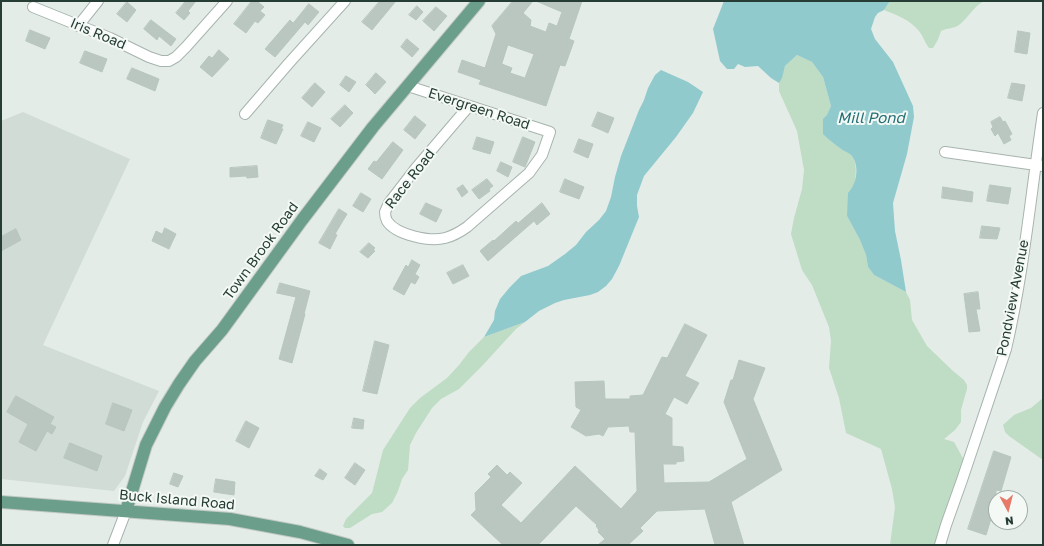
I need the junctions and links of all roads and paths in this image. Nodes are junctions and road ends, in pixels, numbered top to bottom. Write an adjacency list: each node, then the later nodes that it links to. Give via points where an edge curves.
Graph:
1 (98, 1): 6 (street)
2 (226, 1): 6 (street, Iris Road, via 181,52 169,61 149,57)
3 (345, 1): 9 (street)
4 (480, 1): 7 (main road, Town Brook Road)
5 (34, 7): 6 (street, Iris Road)
6 (78, 26)
7 (408, 86): 8 (street, Evergreen Road); 15 (main road, Town Brook Road, via 373,127 179,384 146,444)
8 (469, 106): 13 (street, Race Road, via 416,168 385,212 387,221 396,228); 13 (street, Evergreen Road, via 550,132 542,155 529,173 467,227 445,238)
9 (245, 114)
10 (1043, 114): 12 (street, Pondview Avenue)
11 (945, 152): 12 (street)
12 (1039, 166): 18 (street, Pondview Avenue, via 1006,349)
13 (424, 239)
14 (1, 502): 15 (main road, Buck Island Road)
15 (126, 511): 16 (street, Town Brook Road); 17 (main road, Buck Island Road, via 258,523)
16 (113, 545)
17 (348, 545)
18 (940, 545)

